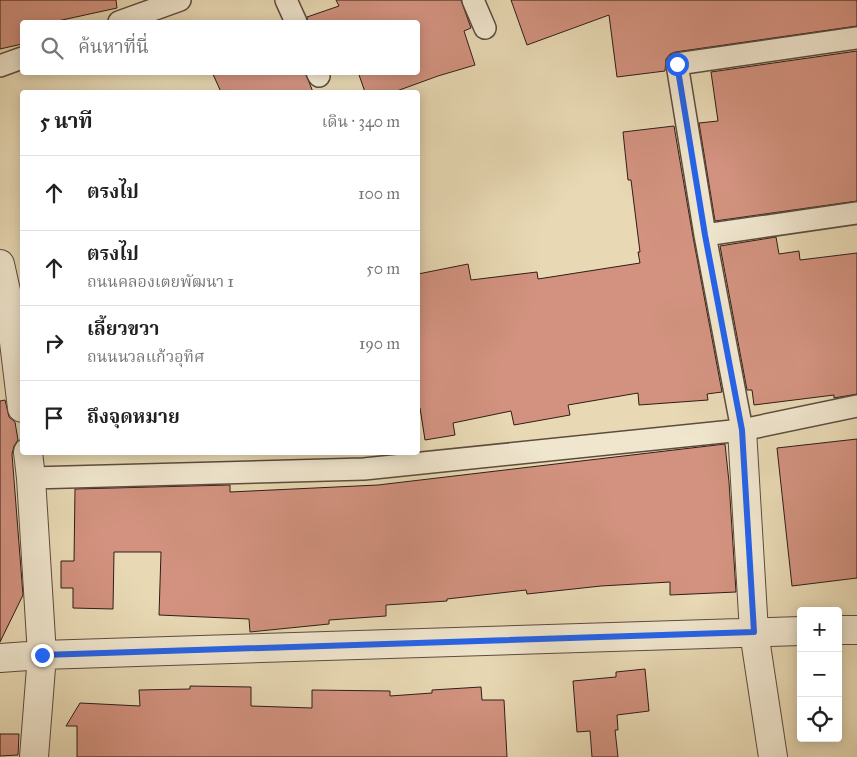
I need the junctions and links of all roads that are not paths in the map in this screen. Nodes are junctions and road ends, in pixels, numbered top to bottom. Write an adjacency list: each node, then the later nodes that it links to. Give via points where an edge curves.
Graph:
1 (180, 0): 4 (street)
2 (286, 0): 6 (street)
3 (473, 0): 7 (street)
4 (138, 8): 5 (street)
5 (122, 20)
6 (295, 20)
7 (485, 28)
8 (857, 38): 12 (street, via 677,64)
9 (20, 59): 10 (street)
10 (0, 66)
11 (857, 213): 12 (street)
12 (705, 235): 16 (street)
13 (0, 264): 14 (street, via 10,309)
14 (20, 392)
15 (857, 406): 16 (street)
16 (742, 430): 17 (street, via 364,469); 21 (street)
17 (29, 465): 22 (street)
18 (842, 630): 19 (street)
19 (857, 630)
20 (797, 631): 21 (street)
21 (754, 632): 22 (street); 25 (street)
22 (42, 655): 23 (street); 24 (street)
23 (0, 658)
24 (34, 757)
25 (773, 757)

